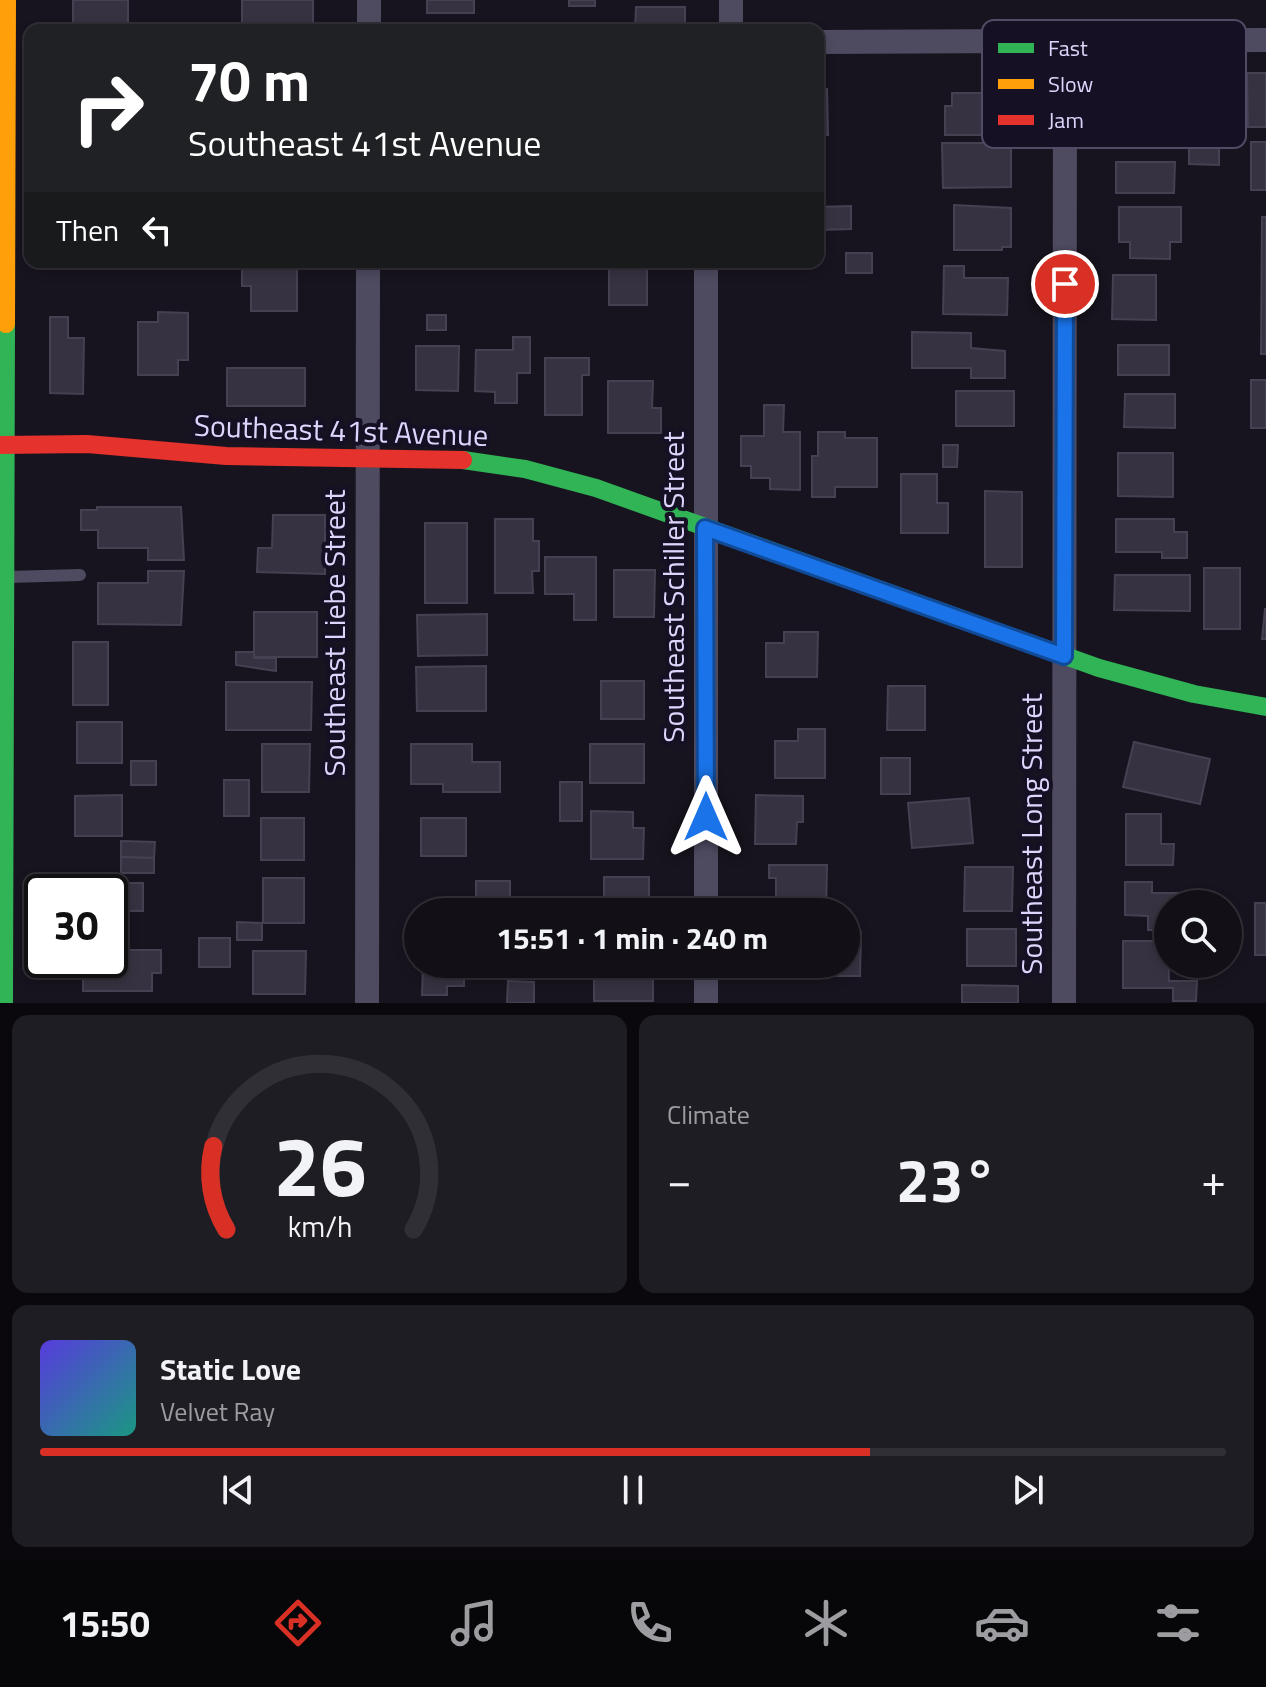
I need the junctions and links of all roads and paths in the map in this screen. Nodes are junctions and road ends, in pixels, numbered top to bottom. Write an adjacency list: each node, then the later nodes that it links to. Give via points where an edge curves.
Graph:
1 (7, 0): 10 (street)
2 (369, 0): 4 (street)
3 (731, 0): 5 (street)
4 (369, 24)
5 (731, 24)
6 (1246, 40): 7 (street)
7 (1266, 40)
8 (982, 41): 9 (street)
9 (824, 42)
10 (3, 79): 14 (street)
11 (1065, 148): 19 (street, Southeast Long Street)
12 (368, 268): 15 (street, Southeast Liebe Street)
13 (706, 268): 16 (street, Southeast Schiller Street)
14 (2, 445): 15 (street, Southeast 41st Avenue, via 87,444 226,456); 18 (street)
15 (366, 456): 16 (street, Southeast 41st Avenue, via 453,458 525,469 596,488); 25 (street, Southeast Liebe Street)
16 (705, 528): 19 (street, Southeast 41st Avenue); 22 (street, Southeast Schiller Street)
17 (80, 575): 18 (lane)
18 (5, 577): 21 (street)
19 (1064, 656): 20 (street, Southeast 41st Avenue, via 1194,694); 27 (street, Southeast Long Street)
20 (1266, 707)
21 (2, 810): 24 (street)
22 (706, 898)
23 (706, 978): 26 (street)
24 (4, 1003)
25 (367, 1003)
26 (706, 1003)
27 (1064, 1003)

